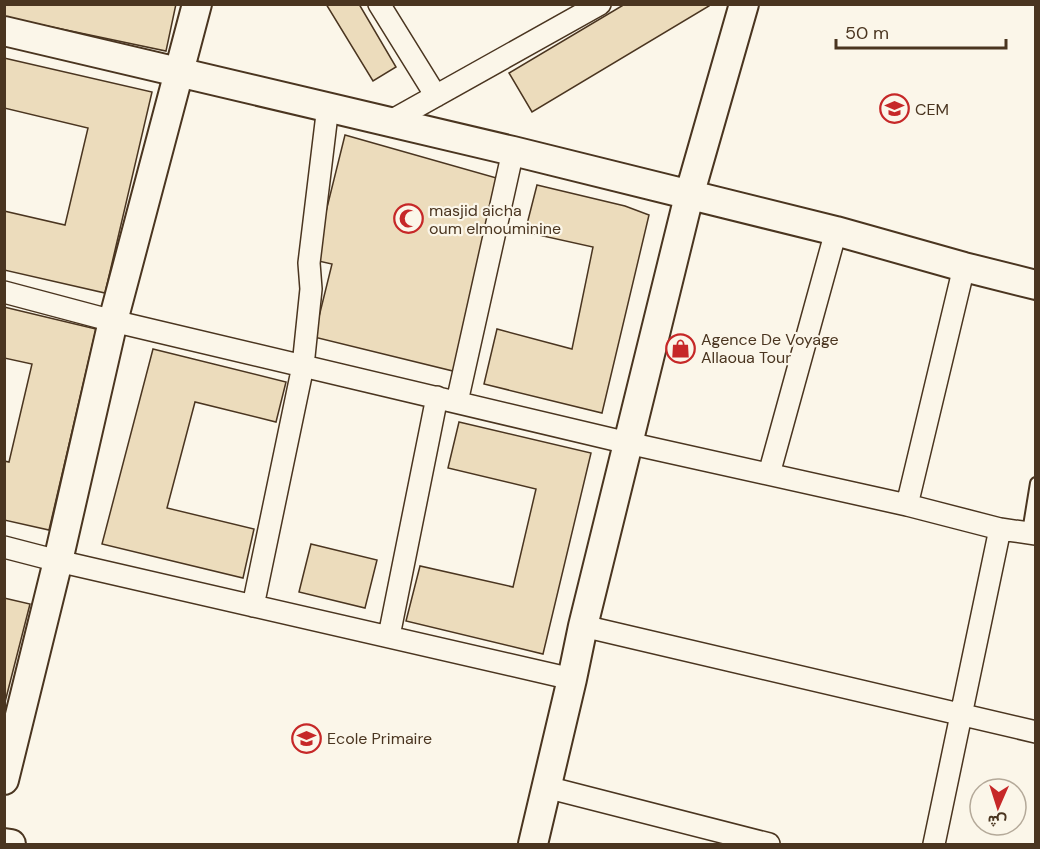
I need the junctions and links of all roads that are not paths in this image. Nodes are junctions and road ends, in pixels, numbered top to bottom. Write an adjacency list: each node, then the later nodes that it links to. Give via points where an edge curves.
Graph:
1 (197, 4): 6 (street)
2 (379, 4): 7 (street)
3 (600, 4): 7 (street)
4 (744, 4): 11 (street)
5 (4, 31): 6 (street)
6 (178, 73): 8 (street); 16 (street)
7 (436, 96): 9 (street)
8 (328, 106): 9 (street); 17 (street, via 309,263 311,289)
9 (391, 121): 10 (street)
10 (513, 151): 11 (street); 18 (street)
11 (689, 195): 12 (street); 19 (street)
12 (836, 231): 13 (street); 20 (street)
13 (964, 267): 14 (street); 22 (street)
14 (1035, 285)
15 (4, 292): 16 (street)
16 (113, 321): 17 (street); 26 (street)
17 (303, 366): 18 (street); 27 (street)
18 (447, 400): 19 (street); 29 (street)
19 (628, 443): 20 (street); 28 (street)
20 (770, 474): 22 (street)
21 (1035, 483): 24 (lane)
22 (907, 505): 23 (street)
23 (1000, 529): 24 (street); 31 (street)
24 (1032, 533)
25 (4, 547): 26 (street)
26 (58, 561): 27 (street); 33 (street)
27 (253, 606): 29 (street)
28 (584, 626): 30 (street); 31 (street)
29 (389, 636): 30 (street)
30 (572, 679): 34 (street)
31 (962, 714): 32 (street); 39 (street)
32 (1035, 732)
33 (4, 780)
34 (546, 788): 37 (street); 38 (street)
35 (4, 843): 36 (street)
36 (11, 844)
37 (532, 844)
38 (769, 844)
39 (934, 844)

